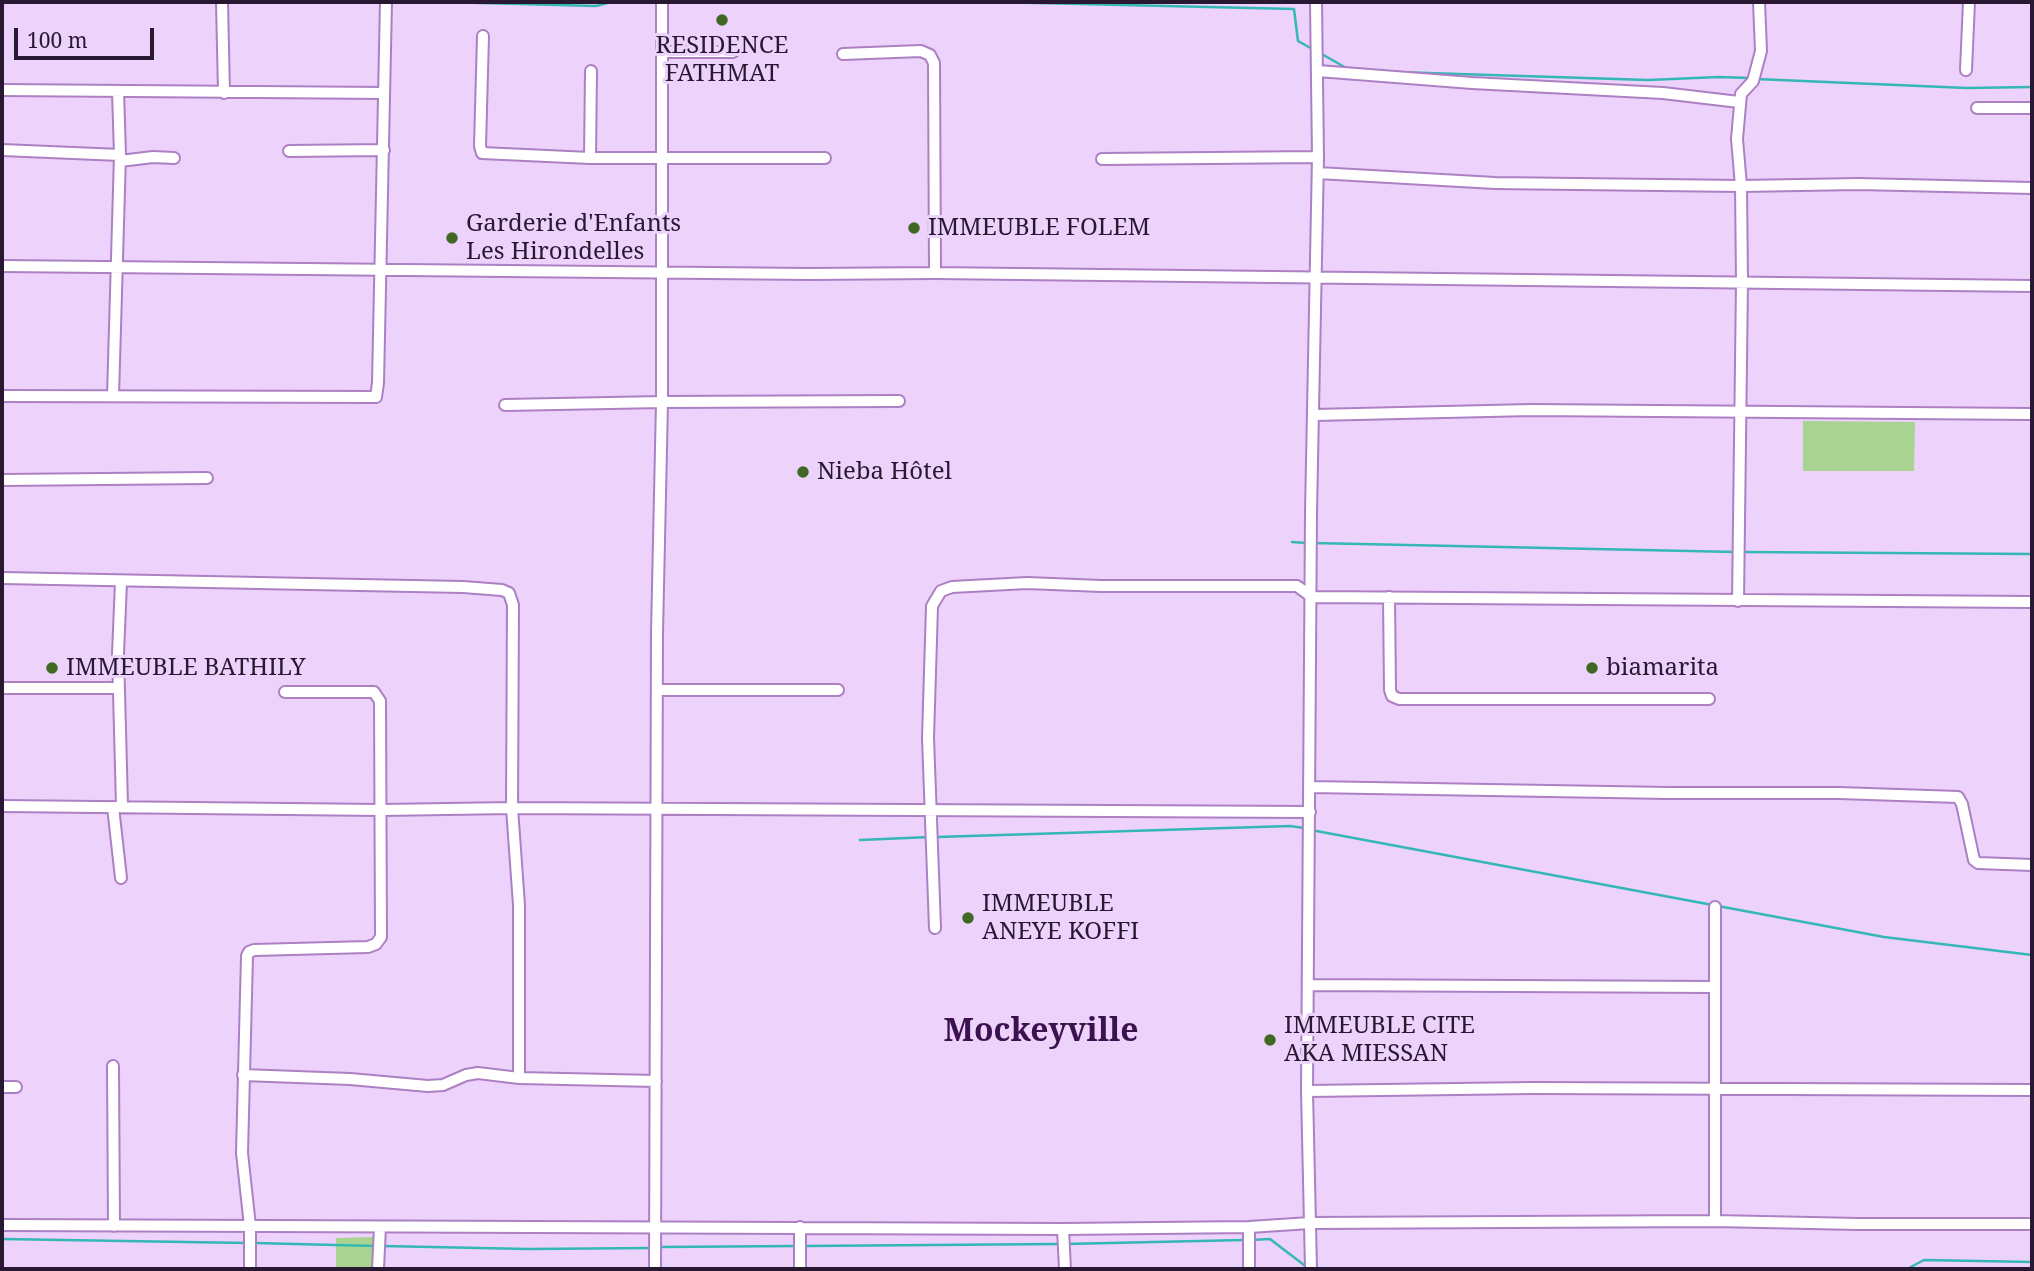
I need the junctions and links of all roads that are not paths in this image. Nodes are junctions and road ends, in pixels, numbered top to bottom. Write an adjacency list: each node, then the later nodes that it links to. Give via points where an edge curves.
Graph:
1 (222, 2): 16 (street)
2 (386, 2): 17 (street)
3 (662, 2): 8 (street)
4 (1316, 2): 13 (street)
5 (1759, 2): 18 (street, via 1761,51 1753,81)
6 (1969, 2): 11 (street)
7 (483, 36): 27 (street, via 482,153)
8 (662, 52): 9 (street); 28 (street)
9 (733, 52)
10 (843, 54): 38 (street, via 921,51 934,63)
11 (1966, 70)
12 (591, 71): 27 (street)
13 (1318, 71): 18 (street); 24 (street)
14 (2, 90): 15 (street)
15 (118, 91): 16 (street); 25 (street)
16 (224, 93): 17 (street)
17 (384, 93): 22 (street)
18 (1740, 102): 32 (street)
19 (1977, 108): 20 (street)
20 (2032, 108)
21 (2, 150): 25 (street)
22 (384, 150): 23 (street); 36 (street)
23 (289, 151)
24 (1318, 157): 30 (street); 31 (street)
25 (120, 158): 26 (street); 35 (street)
26 (174, 158)
27 (590, 158): 28 (street)
28 (662, 158): 29 (street); 37 (street)
29 (825, 158)
30 (1102, 159)
31 (1318, 173): 32 (street, via 1495,183); 39 (street)
32 (1741, 186): 33 (street); 40 (street)
33 (2032, 188)
34 (2, 266): 35 (street)
35 (117, 266): 36 (street); 43 (street)
36 (380, 268): 37 (street); 43 (street, via 376,397)
37 (661, 272): 38 (street); 45 (street)
38 (935, 273): 39 (street)
39 (1316, 279): 40 (street); 49 (street)
40 (1742, 282): 41 (street); 47 (street)
41 (2032, 286)
42 (2, 396): 43 (street)
43 (113, 396)
44 (899, 401): 45 (street)
45 (662, 402): 46 (street); 60 (street)
46 (505, 405)
47 (1741, 411): 48 (street); 49 (street); 56 (street)
48 (2032, 414)
49 (1314, 415): 54 (street)
50 (207, 478): 51 (street)
51 (2, 480)
52 (2, 578): 53 (street)
53 (121, 582): 59 (street); 67 (street, via 463,587 509,593 513,605)
54 (1312, 597): 55 (street); 64 (street); 70 (street, via 1297,586 1027,583 941,591 932,606)
55 (1389, 597): 56 (street); 63 (street, via 1390,690 1399,699)
56 (1738, 601): 57 (street)
57 (2032, 602)
58 (2, 688): 59 (street)
59 (119, 688): 66 (street)
60 (658, 690): 61 (street); 69 (street)
61 (838, 690)
62 (285, 691): 68 (street, via 374,692 380,701)
63 (1709, 699)
64 (1310, 787): 71 (street); 72 (street, via 1958,797 1974,860)
65 (2, 806): 66 (street)
66 (117, 807): 68 (street); 73 (street)
67 (512, 808): 68 (street); 69 (street); 80 (street, via 519,905)
68 (382, 810): 79 (street, via 381,937 368,947 249,952)
69 (657, 810): 70 (street); 81 (street)
70 (929, 811): 71 (street); 75 (street)
71 (1310, 812): 76 (street)
72 (2032, 865)
73 (121, 878)
74 (1715, 907): 77 (street)
75 (935, 928)
76 (1308, 985): 77 (street); 86 (street)
77 (1715, 987): 84 (street)
78 (113, 1066): 91 (street)
79 (243, 1075): 80 (street, via 428,1086 478,1073); 92 (street, via 242,1153)
80 (519, 1078): 81 (street)
81 (656, 1081): 94 (street)
82 (2, 1087): 83 (street)
83 (16, 1087)
84 (1715, 1088): 85 (street); 86 (street); 87 (street)
85 (2032, 1090)
86 (1307, 1091): 88 (street)
87 (1715, 1221): 88 (street); 89 (street)
88 (1310, 1223): 96 (street); 104 (street)
89 (2032, 1224)
90 (2, 1226): 91 (street)
91 (114, 1226): 92 (street)
92 (250, 1226): 93 (street); 98 (street)
93 (380, 1227): 94 (street); 99 (street)
94 (656, 1227): 95 (street); 100 (street)
95 (800, 1227): 97 (street); 101 (street)
96 (1249, 1227): 97 (street); 103 (street)
97 (1063, 1228): 102 (street)
98 (250, 1269)
99 (379, 1269)
100 (655, 1269)
101 (800, 1269)
102 (1065, 1269)
103 (1249, 1269)
104 (1311, 1269)

